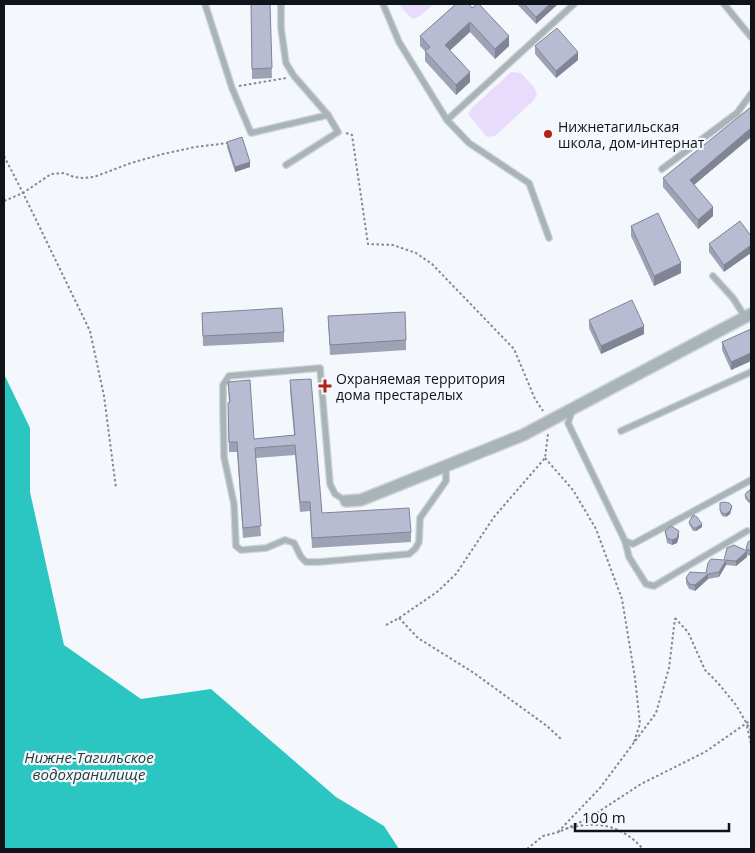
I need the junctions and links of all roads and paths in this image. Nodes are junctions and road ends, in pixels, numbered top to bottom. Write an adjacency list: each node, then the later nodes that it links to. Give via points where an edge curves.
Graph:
1 (205, 4): 8 (lane)
2 (281, 4): 7 (lane, via 283,50)
3 (383, 4): 11 (lane, via 399,42)
4 (574, 4): 11 (lane)
5 (724, 4): 6 (lane)
6 (751, 37)
7 (294, 76): 8 (path); 10 (lane)
8 (232, 88): 10 (lane, via 251,133)
9 (751, 94): 16 (lane, via 737,113)
10 (328, 115): 12 (lane)
11 (447, 120): 19 (lane, via 469,143 529,183)
12 (338, 132): 15 (lane); 24 (path, via 352,135 368,244 392,245 416,253 432,264 514,349 535,399)
13 (234, 141): 17 (path, via 163,154 94,177 50,174)
14 (4, 156): 17 (path)
15 (286, 165)
16 (662, 169)
17 (24, 193): 18 (path); 29 (path, via 90,331 104,396)
18 (4, 201)
19 (549, 238)
20 (713, 276): 21 (lane)
21 (748, 315): 23 (street)
22 (751, 372): 25 (lane)
23 (572, 409): 24 (street); 32 (lane, via 568,423)
24 (550, 420): 26 (path); 27 (street, via 523,435)
25 (621, 431)
26 (545, 458): 33 (path, via 494,517 456,574 437,592); 39 (path, via 572,490 596,529 622,599 640,724)
27 (446, 466): 30 (street, via 361,500); 30 (lane, via 446,481 420,518 419,542 409,554 306,562 294,544 285,540 266,548 241,550 236,546 234,504 224,457 224,384 229,376 320,368 330,484 335,494)
28 (751, 480): 32 (lane, via 633,544)
29 (116, 488)
30 (346, 501)
31 (747, 530): 32 (lane, via 654,586 646,584 629,557)
32 (625, 541)
33 (399, 618): 34 (path); 38 (path, via 418,638 474,673)
34 (386, 625)
35 (751, 720): 36 (path)
36 (747, 723): 37 (path); 39 (path, via 736,705 705,670 688,632 675,618 669,668 656,713); 40 (path); 41 (path, via 705,752 641,784 589,818)
37 (751, 731)
38 (562, 739)
39 (634, 742): 41 (path, via 600,788)
40 (751, 744)
41 (558, 832): 42 (path, via 543,836); 43 (path, via 596,825 615,828)
42 (527, 849)
43 (643, 849)

